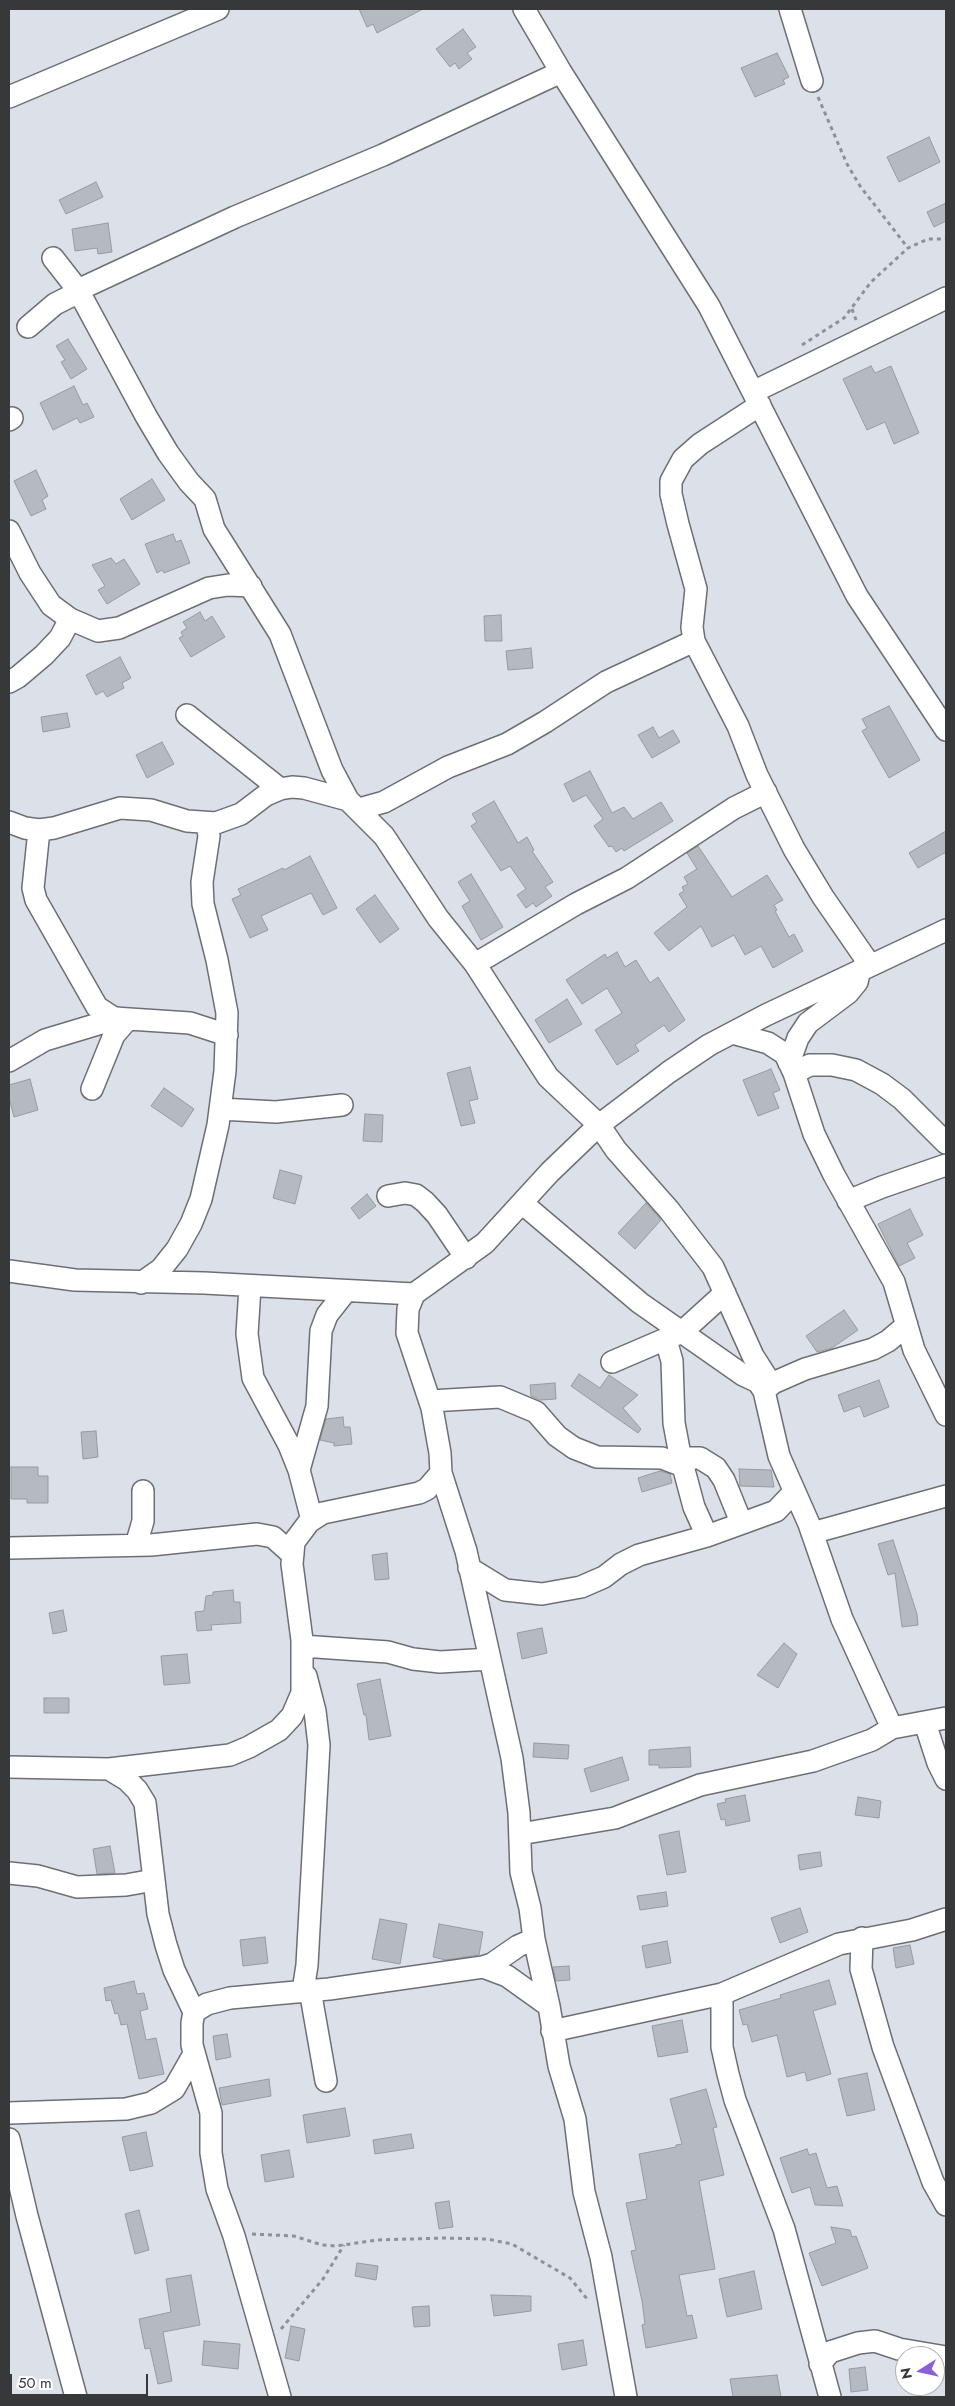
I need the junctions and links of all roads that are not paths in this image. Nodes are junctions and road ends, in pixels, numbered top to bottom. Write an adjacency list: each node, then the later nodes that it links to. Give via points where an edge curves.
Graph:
1 (218, 9): 6 (street)
2 (524, 9): 4 (street)
3 (790, 9): 5 (street)
4 (561, 72): 8 (street, via 383,155 217,225); 11 (street, via 709,306)
5 (812, 81)
6 (9, 97)
7 (53, 258): 8 (street)
8 (79, 291): 10 (street, via 55,304); 13 (street, via 146,416 174,461 205,499 214,530)
9 (946, 298): 11 (street, via 796,372)
10 (28, 327)
11 (757, 399): 15 (street, via 683,459 672,481 671,494 696,589 692,627); 18 (street, via 858,596)
12 (9, 531): 14 (street, via 30,574 51,605)
13 (251, 586): 14 (street, via 209,588 106,631 98,631); 21 (street, via 280,634 332,770)
14 (70, 619): 16 (street, via 60,638 44,655)
15 (694, 640): 20 (street, via 738,726); 21 (street, via 606,682 507,744 448,767 384,802)
16 (9, 682)
17 (187, 715): 19 (street)
18 (946, 730)
19 (280, 789): 21 (street, via 304,788); 23 (street, via 231,819)
20 (766, 792): 26 (street, via 734,808 627,878); 27 (street, via 794,849)
21 (354, 804): 26 (street, via 384,836 438,918)
22 (9, 822): 24 (street)
23 (207, 824): 24 (street, via 151,810 120,808); 30 (street, via 209,836 202,882 203,904 223,986)
24 (39, 830): 28 (street, via 34,888 36,900 93,1001 105,1014)
25 (946, 930): 27 (street)
26 (475, 964): 36 (street, via 548,1077)
27 (865, 968): 29 (street); 32 (street, via 848,993 808,1023 798,1038)
28 (122, 1019): 30 (street, via 190,1023); 31 (street, via 45,1040); 33 (street)
29 (732, 1033): 32 (street, via 768,1043 785,1054); 36 (street, via 709,1045)
30 (227, 1035): 35 (street)
31 (9, 1061)
32 (791, 1068): 37 (street, via 832,1065 856,1070 902,1099); 40 (street, via 814,1134)
33 (92, 1089)
34 (342, 1105): 35 (street, via 276,1112)
35 (220, 1109): 44 (street, via 212,1159 191,1224 177,1249 161,1268)
36 (598, 1124): 41 (street); 47 (street, via 616,1150 670,1210 713,1267)
37 (946, 1142)
38 (946, 1165): 40 (street)
39 (388, 1196): 42 (street, via 416,1195 437,1215)
40 (848, 1200): 49 (street, via 894,1282)
41 (522, 1203): 42 (street, via 486,1243); 50 (street, via 559,1232)
42 (466, 1258): 48 (street)
43 (9, 1271): 44 (street, via 75,1280)
44 (141, 1283): 45 (street)
45 (250, 1287): 46 (street); 56 (street, via 247,1334 253,1378)
46 (346, 1291): 48 (street); 56 (street, via 327,1315 321,1331 317,1406)
47 (726, 1293): 50 (street); 52 (street)
48 (414, 1294): 53 (street, via 408,1309 407,1333)
49 (907, 1325): 52 (street, via 873,1349 814,1366); 54 (street, via 914,1350)
50 (674, 1336): 51 (street); 52 (street); 55 (street, via 674,1423)
51 (612, 1362)
52 (769, 1387): 59 (street, via 779,1456)
53 (430, 1401): 55 (street, via 500,1398 536,1412 557,1436 574,1448 597,1456 662,1458); 57 (street, via 438,1431)
54 (946, 1415)
55 (682, 1462): 63 (street, via 700,1458 716,1468); 65 (street, via 694,1507)
56 (299, 1470): 62 (street)
57 (441, 1473): 62 (street, via 419,1493 323,1513); 69 (street)
58 (143, 1491): 66 (street, via 143,1521)
59 (794, 1492): 61 (street); 64 (street)
60 (946, 1496): 64 (street)
61 (776, 1511): 63 (street); 64 (street)
62 (312, 1520): 68 (street, via 294,1542)
63 (741, 1522): 65 (street)
64 (810, 1528): 76 (street, via 842,1619)
65 (707, 1536): 70 (street, via 639,1555 581,1587 542,1594)
66 (136, 1546): 67 (street); 68 (street, via 257,1534 273,1537)
67 (9, 1548)
68 (293, 1555): 72 (street)
69 (469, 1568): 70 (street, via 488,1581); 71 (street)
70 (511, 1590): 71 (street, via 488,1609)
71 (483, 1628): 73 (street)
72 (303, 1657): 73 (street, via 388,1652 440,1662); 78 (street, via 302,1693 292,1716 279,1730 249,1748 230,1755); 87 (street, via 319,1745)
73 (490, 1659): 80 (street, via 512,1758)
74 (946, 1718): 75 (street)
75 (925, 1723): 76 (street); 79 (street)
76 (892, 1728): 80 (street, via 872,1740 814,1761 700,1785 615,1818)
77 (9, 1767): 78 (street)
78 (109, 1769): 82 (street, via 127,1780 142,1797 148,1821)
79 (946, 1779)
80 (520, 1834): 85 (street, via 521,1872)
81 (9, 1873): 82 (street, via 38,1876 77,1887)
82 (154, 1880): 90 (street, via 166,1945)
83 (946, 1919): 84 (street, via 912,1930)
84 (862, 1938): 88 (street, via 822,1950); 96 (street, via 861,1970 877,2029 933,2182)
85 (534, 1939): 86 (street); 89 (street)
86 (483, 1966): 87 (street); 89 (street, via 507,1976)
87 (306, 1991): 90 (street, via 230,1998 206,2004); 93 (street)
88 (722, 1994): 91 (street); 98 (street, via 722,2048 728,2074 784,2229)
89 (549, 2006): 91 (street)
90 (194, 2012): 92 (street)
91 (552, 2031): 101 (street, via 575,2120 584,2192 600,2257)
92 (194, 2054): 94 (street, via 174,2089 151,2103 126,2109); 100 (street, via 209,2104 217,2189)
93 (326, 2081)
94 (9, 2113)
95 (9, 2139): 99 (street)
96 (946, 2205)
97 (946, 2357): 98 (street, via 899,2349 880,2341 830,2352)
98 (820, 2364): 102 (street)
99 (76, 2397)
100 (280, 2397)
101 (626, 2397)
102 (830, 2397)

